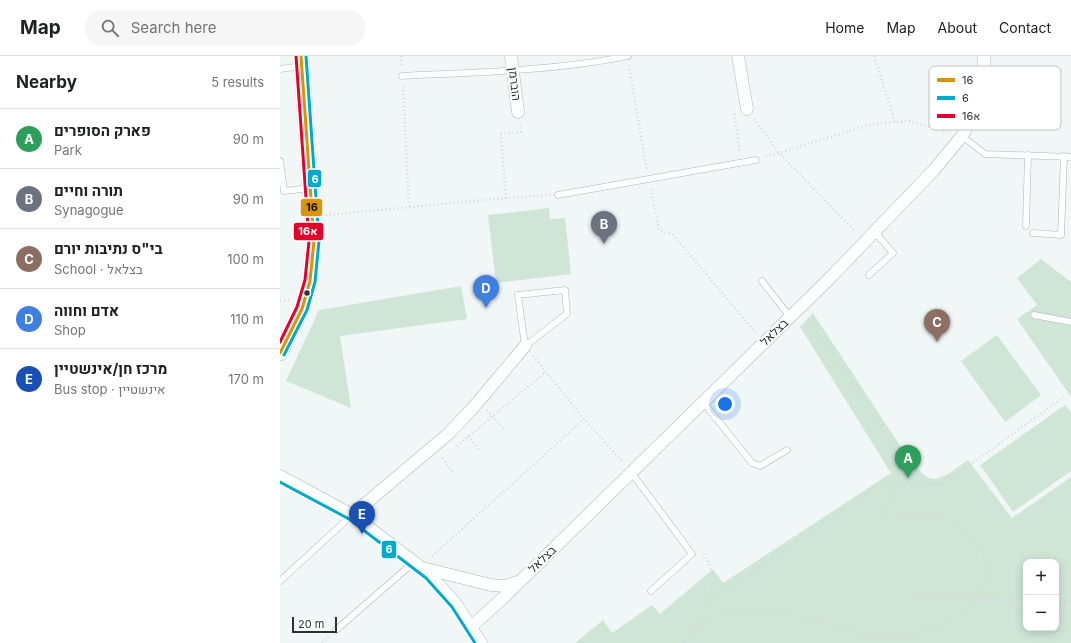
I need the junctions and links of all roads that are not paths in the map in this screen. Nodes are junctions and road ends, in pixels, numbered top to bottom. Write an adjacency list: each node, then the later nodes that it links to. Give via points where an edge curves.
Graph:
1 (511, 56): 6 (street, הוברמן)
2 (628, 56): 6 (lane, via 604,61)
3 (738, 56): 8 (street)
4 (302, 61): 5 (lane); 17 (street)
5 (280, 69)
6 (513, 69): 7 (lane); 9 (street, הוברמן)
7 (402, 76)
8 (747, 109)
9 (518, 112)
10 (965, 130): 11 (street, בצלאל)
11 (962, 136): 12 (lane, via 985,154); 20 (street, בצלאל, via 933,171)
12 (1028, 155): 13 (lane); 19 (lane)
13 (1064, 156): 14 (lane); 21 (lane, via 1061,235)
14 (1071, 157)
15 (756, 160): 18 (lane)
16 (280, 161): 17 (lane, via 284,191)
17 (311, 188): 28 (street, via 314,241 310,281 302,309)
18 (558, 195)
19 (1026, 226)
20 (875, 232): 22 (lane, via 893,253); 25 (street, בצלאל)
21 (1033, 233)
22 (869, 275)
23 (762, 281): 25 (lane)
24 (1034, 315): 26 (lane)
25 (790, 316): 29 (street, בצלאל)
26 (1071, 322)
27 (525, 346): 27 (lane, via 567,314 565,290 518,296); 33 (street, via 447,435)
28 (280, 353)
29 (703, 402): 30 (lane, via 752,463 760,466); 31 (street, בצלאל)
30 (787, 450)
31 (631, 472): 36 (street, בצלאל); 37 (lane, via 692,554)
32 (280, 476): 33 (street)
33 (352, 515): 34 (street); 35 (lane)
34 (417, 564): 36 (street, בצלאל, via 491,585 505,586); 38 (street, via 456,604); 39 (lane)
35 (280, 581)
36 (519, 582): 38 (street, בצלאל)
37 (651, 591)
38 (471, 627): 40 (street)
39 (336, 630)
40 (481, 643)

